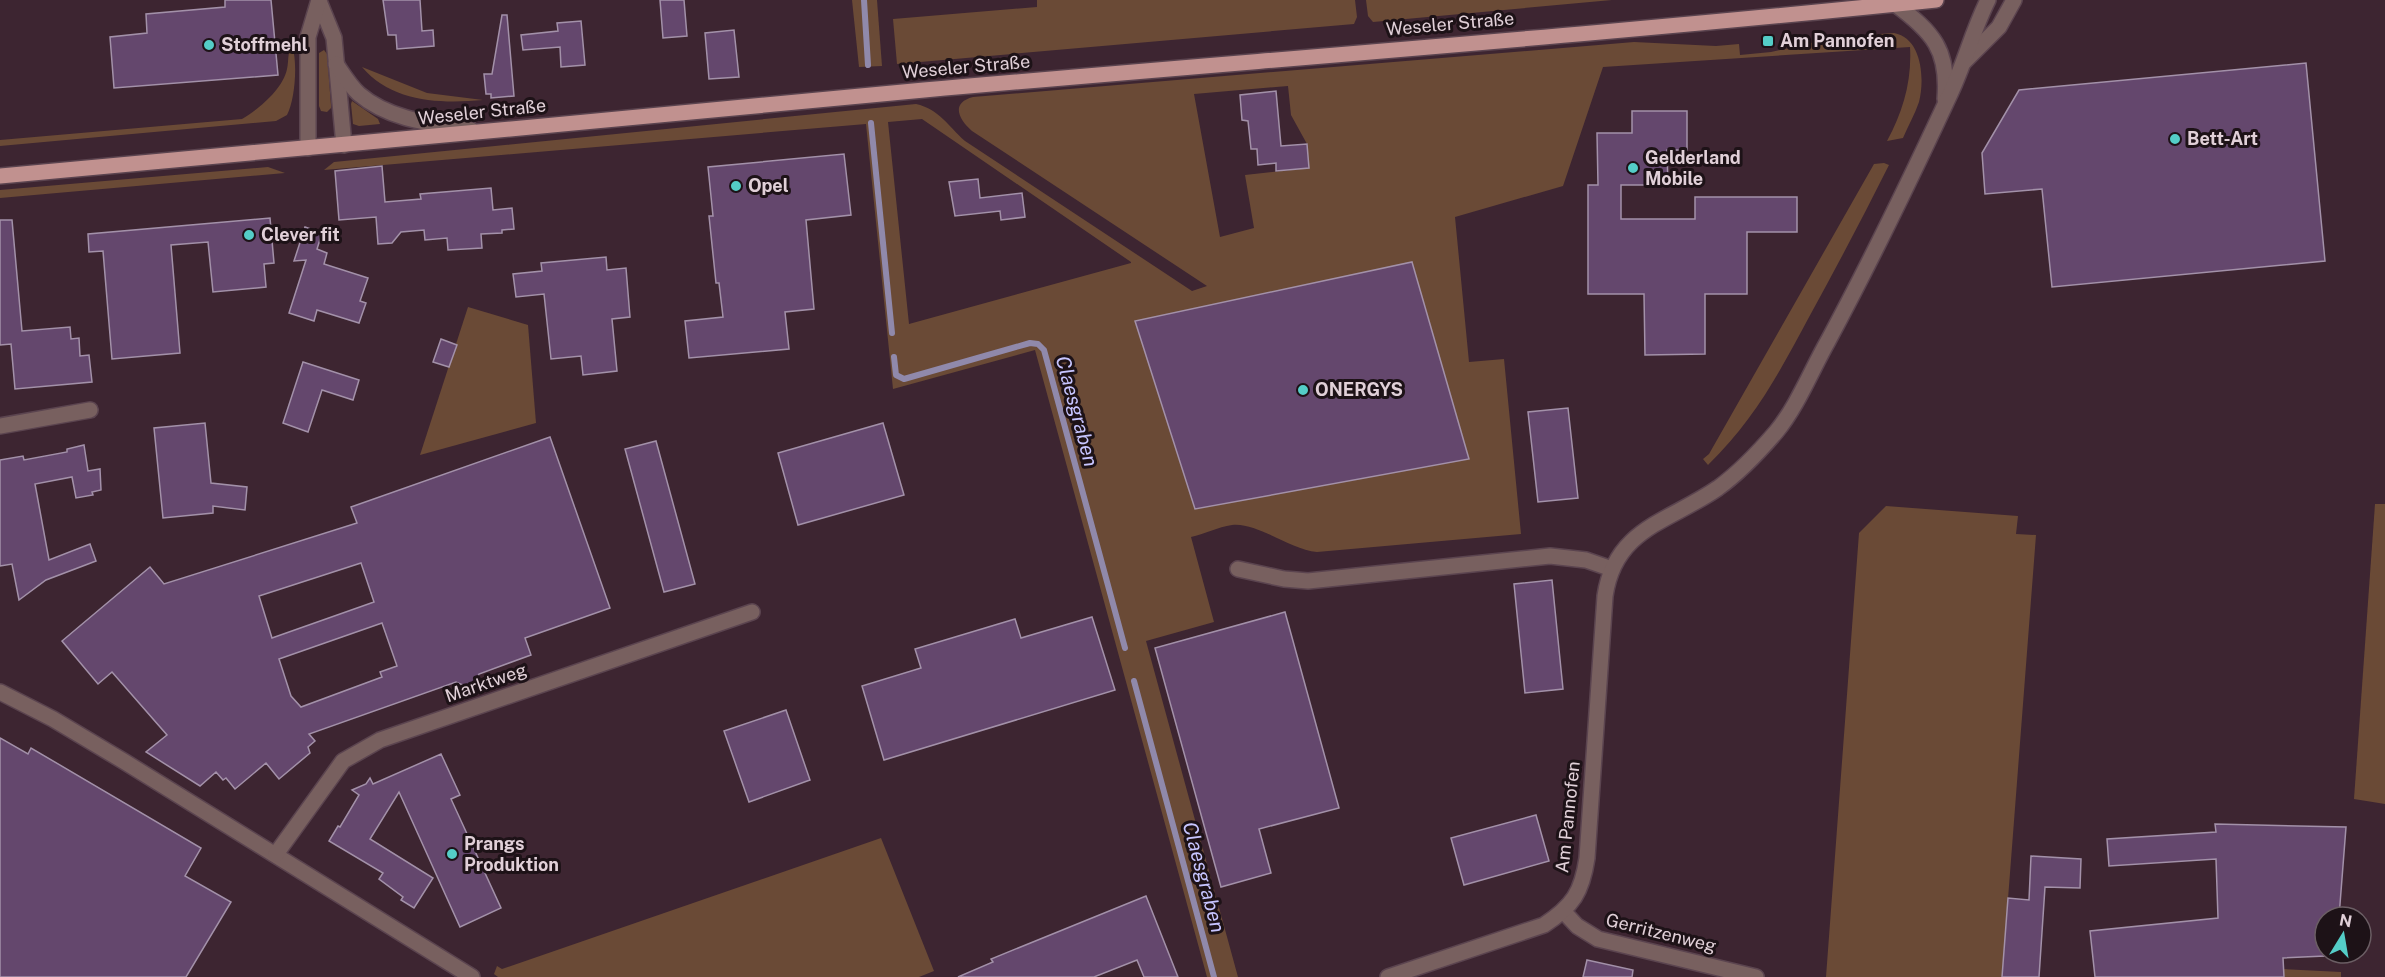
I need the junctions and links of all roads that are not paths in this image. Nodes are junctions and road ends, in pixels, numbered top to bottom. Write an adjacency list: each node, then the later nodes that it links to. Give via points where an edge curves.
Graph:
1 (1936, 0): 5 (main road, Weseler Straße)
2 (1988, 0): 6 (street, via 1972,32)
3 (2014, 0): 6 (street, via 1994,33)
4 (319, 1): 7 (street, via 334,38); 11 (street, via 308,37)
5 (1896, 4): 8 (street, via 1927,30 1939,49 1946,85); 9 (main road, Weseler Straße)
6 (1964, 62): 8 (street, Am Pannofen)
7 (336, 64): 9 (street, via 358,94 387,111); 10 (street)
8 (1945, 105): 16 (street, Am Pannofen, via 1850,300 1779,428 1743,469 1694,504 1631,540)
9 (480, 132): 10 (main road, Weseler Straße)
10 (344, 146): 11 (main road, Weseler Straße)
11 (308, 148): 12 (main road, Weseler Straße)
12 (0, 176)
13 (90, 410): 14 (street)
14 (0, 426)
15 (1238, 569): 16 (street, via 1308,581 1550,556 1586,560)
16 (1612, 569): 20 (street, Am Pannofen, via 1605,596 1586,866 1578,892)
17 (752, 612): 19 (street, Marktweg, via 380,740 343,761)
18 (0, 692): 19 (street)
19 (276, 854): 21 (street)
20 (1564, 912): 22 (street, Am Pannofen, via 1518,935); 23 (street, Gerritzenweg, via 1598,939)
21 (471, 977)
22 (1388, 977)
23 (1756, 977)

